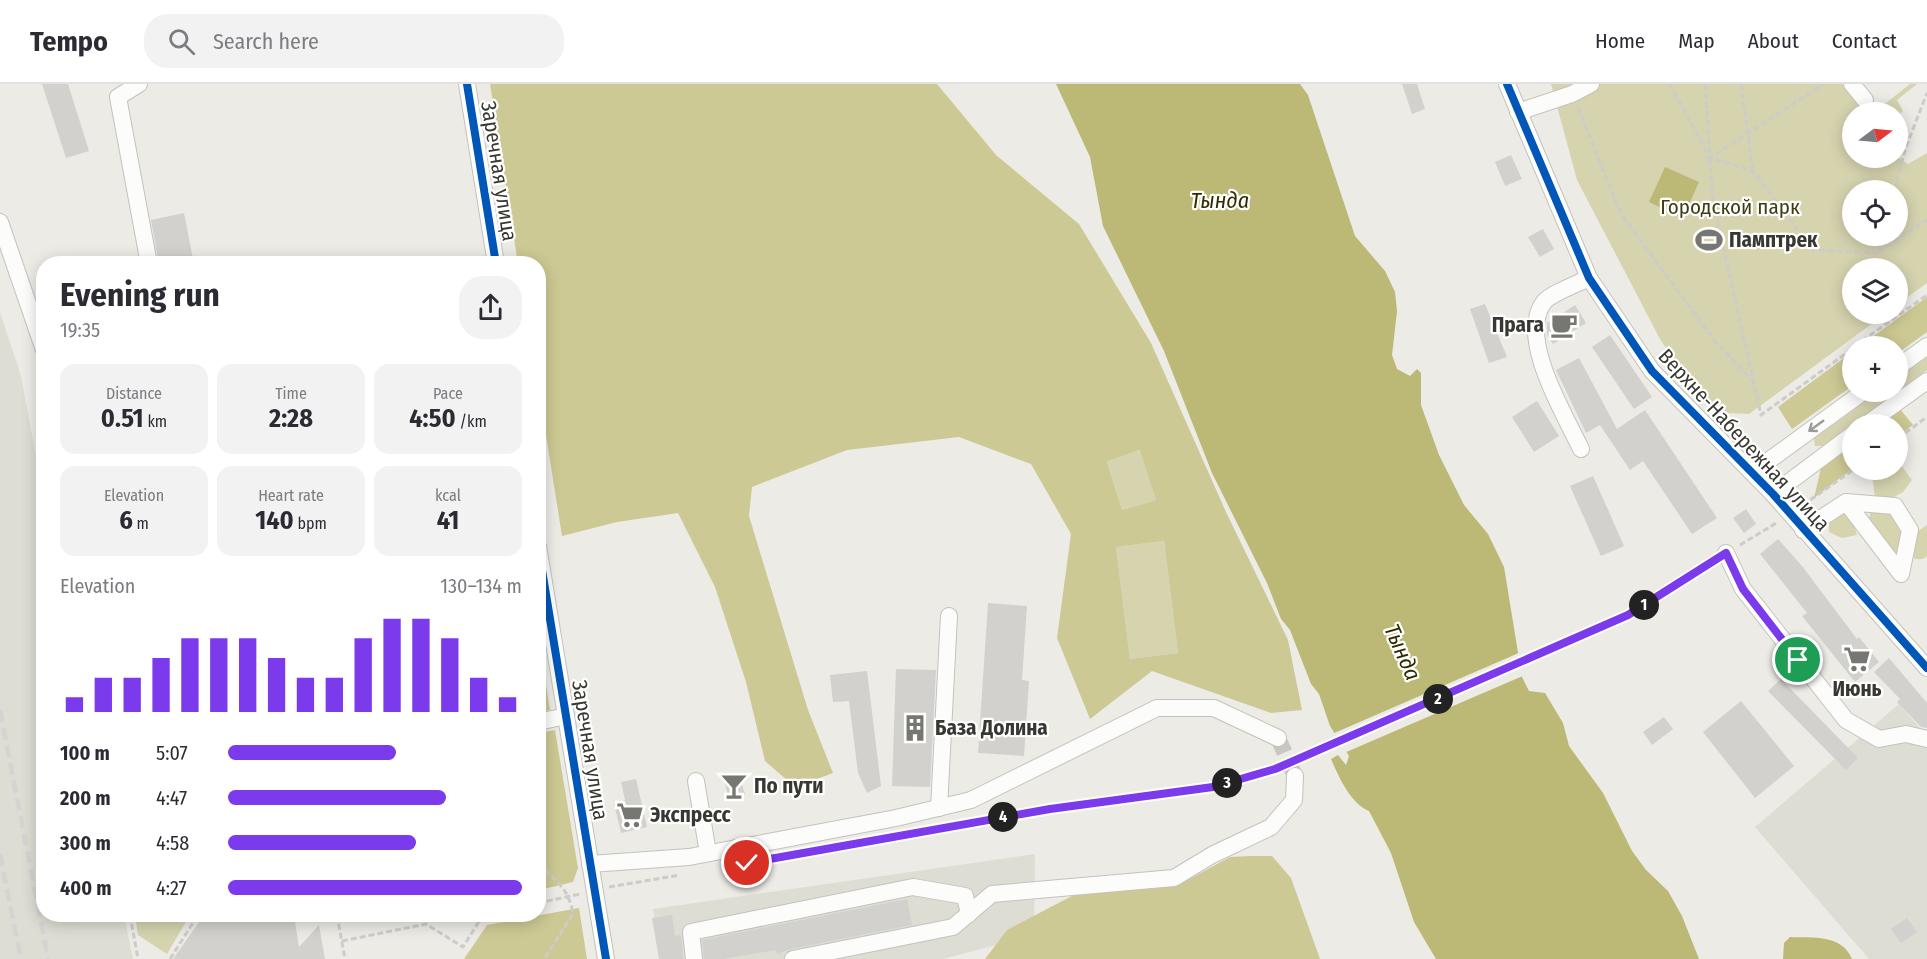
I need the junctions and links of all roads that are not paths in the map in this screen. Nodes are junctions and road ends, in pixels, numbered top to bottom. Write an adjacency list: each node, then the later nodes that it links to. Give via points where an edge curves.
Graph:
1 (139, 84): 6 (street)
2 (467, 84): 11 (street, Заречная улица)
3 (1507, 84): 8 (street, Верхне-Набережная улица)
4 (1591, 84): 8 (street)
5 (1852, 84): 7 (street)
6 (117, 90): 10 (street)
7 (1865, 100)
8 (1518, 112): 12 (street, Верхне-Набережная улица)
9 (0, 222): 13 (street)
10 (148, 256)
11 (495, 256)
12 (1589, 278): 21 (street, via 1545,301 1536,319 1540,363); 23 (street, Верхне-Набережная улица, via 1652,371)
13 (36, 327)
14 (1927, 346): 15 (street)
15 (1908, 360)
16 (1927, 381): 18 (street)
17 (1849, 402): 19 (street, one-way to 19)
18 (1882, 414)
19 (1796, 440): 22 (street); 23 (street)
20 (1842, 442): 22 (street)
21 (1581, 449)
22 (1813, 464): 24 (street)
23 (1753, 472): 24 (street, Верхне-Набережная улица)
24 (1773, 494): 26 (street, Верхне-Набережная улица)
25 (1846, 502): 25 (street, via 1895,506 1910,530 1901,574); 26 (street)
26 (1803, 530): 30 (street, Верхне-Набережная улица)
27 (1726, 553): 34 (street, via 1743,589 1846,720 1879,740 1906,734)
28 (546, 595): 31 (street, Заречная улица)
29 (949, 616): 37 (street)
30 (1927, 668)
31 (566, 716): 32 (street); 39 (street, Заречная улица)
32 (546, 720)
33 (1278, 738): 37 (street, via 1214,708 1157,708 971,800)
34 (1927, 740)
35 (1295, 776): 40 (street, via 1294,800 1271,827 1174,878 992,894)
36 (696, 781): 38 (street)
37 (939, 808): 38 (street)
38 (708, 853): 39 (street)
39 (590, 864): 41 (street, Заречная улица)
40 (969, 914): 42 (street, via 965,896 913,887 691,932); 43 (street, via 953,927)
41 (606, 959)
42 (694, 959)
43 (793, 959)

